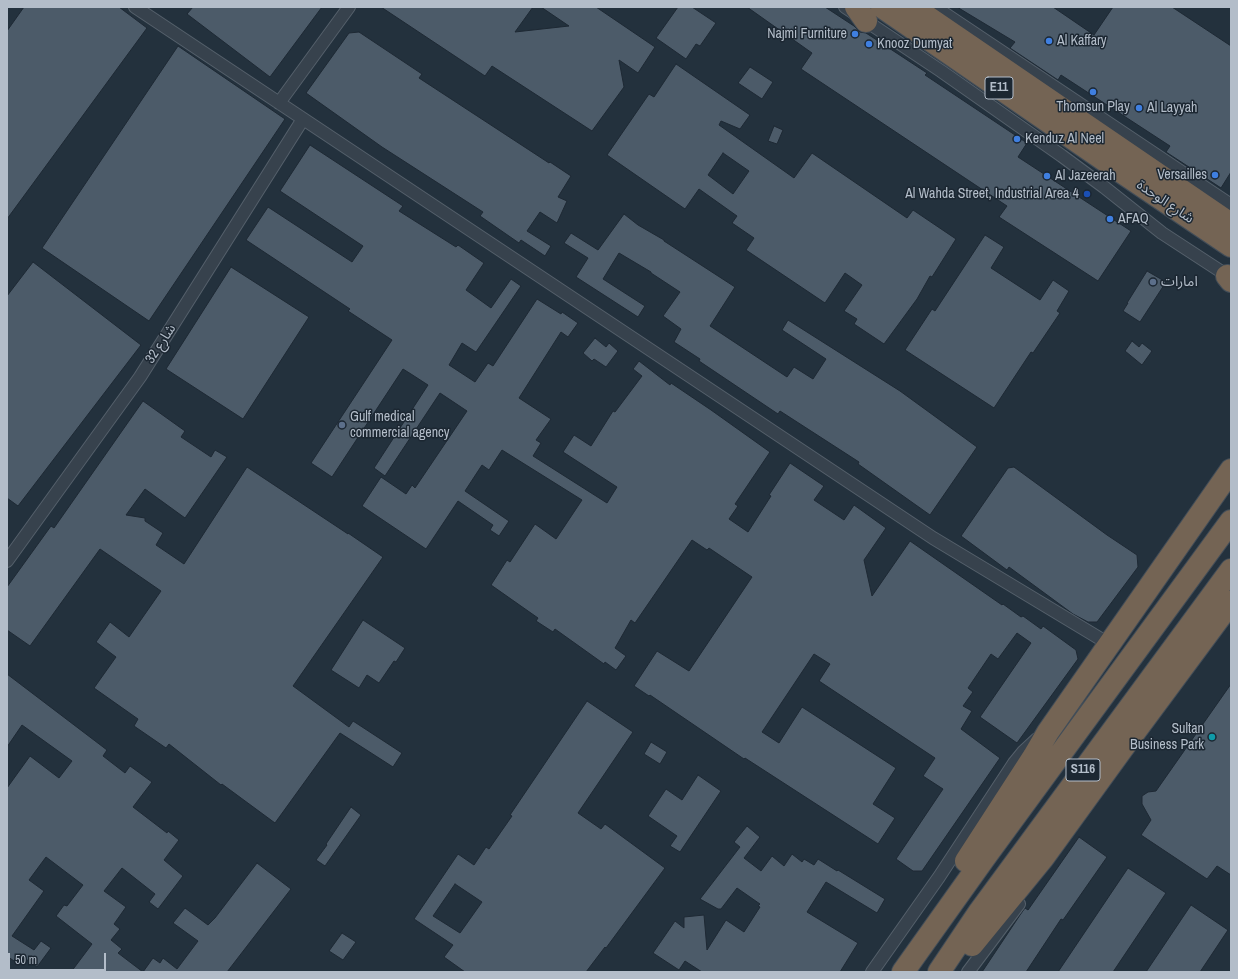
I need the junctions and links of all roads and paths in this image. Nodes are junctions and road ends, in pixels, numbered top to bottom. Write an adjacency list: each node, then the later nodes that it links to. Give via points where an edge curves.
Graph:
1 (135, 7): 8 (street)
2 (349, 7): 8 (street)
3 (845, 7): 7 (street)
4 (882, 7): 10 (highway, شارع الوحدة / E11)
5 (913, 7): 10 (highway, شارع الوحدة / E11)
6 (935, 7): 11 (street)
7 (861, 14): 14 (street, via 1062,156 1162,233)
8 (279, 103): 9 (street)
9 (303, 119): 17 (street, شارع 32, via 140,377); 20 (street, via 933,538)
10 (1122, 162): 12 (highway, شارع الوحدة / E11); 13 (highway, شارع الوحدة / E11)
11 (1231, 205)
12 (1231, 224)
13 (1231, 246)
14 (1230, 278)
15 (1231, 470): 20 (highway)
16 (1231, 521): 23 (highway, S116)
17 (7, 561)
18 (1231, 570): 26 (highway, S116, via 980,911)
19 (1231, 602): 21 (highway)
20 (1109, 644): 22 (highway)
21 (1155, 704): 27 (highway, via 1043,858); 28 (street, via 1152,721 1143,737)
22 (1048, 732): 23 (highway, via 959,872 948,893); 24 (street, via 1032,742 1014,763 939,877)
23 (943, 916): 25 (highway, S116)
24 (872, 972)
25 (903, 972)
26 (939, 972)
27 (949, 972)
28 (968, 972)

